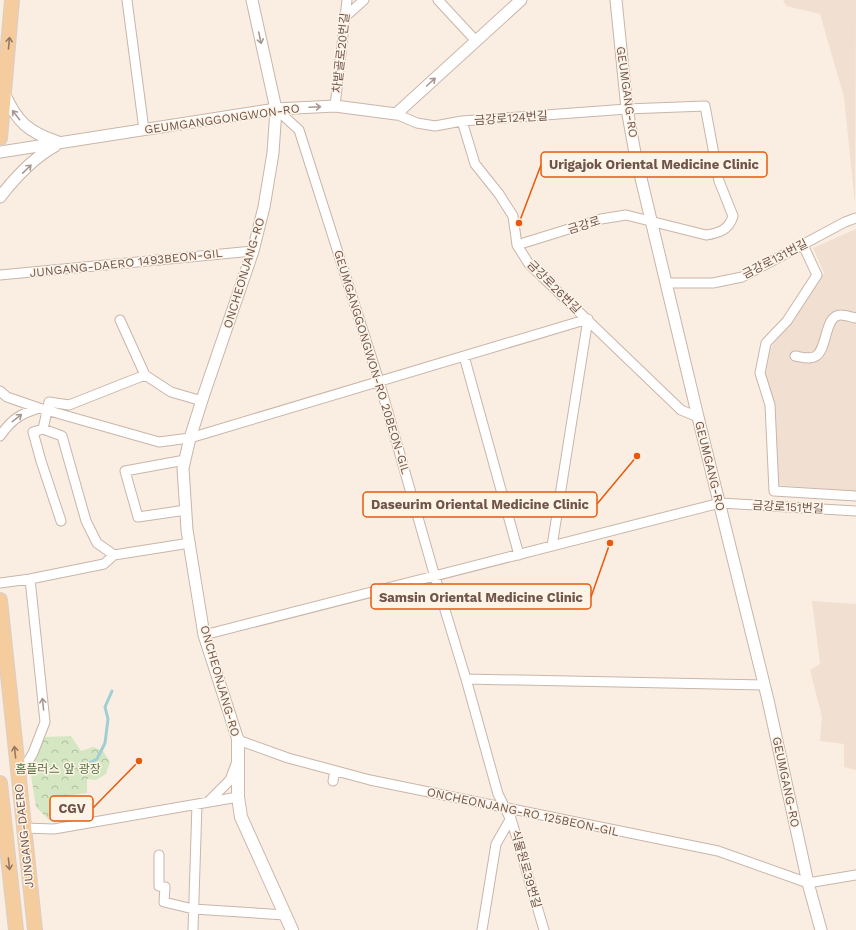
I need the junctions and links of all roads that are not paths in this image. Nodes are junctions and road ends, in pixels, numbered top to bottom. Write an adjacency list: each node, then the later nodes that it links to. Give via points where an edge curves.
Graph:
1 (12, 0): 11 (main road, one-way to 1)
2 (128, 0): 17 (street)
3 (252, 0): 13 (street, ONCHEONJANG-RO, one-way to 13)
4 (346, 0): 9 (street, 차밭골로20번길)
5 (364, 0): 9 (street)
6 (438, 0): 10 (street)
7 (521, 0): 10 (street)
8 (616, 0): 14 (street, GEUMGANG-RO)
9 (345, 17): 12 (street, 차밭골로20번길)
10 (476, 41): 15 (street, one-way to 10)
11 (4, 93): 18 (main road); 19 (street, one-way to 11, via 43,137 27,127 10,108)
12 (335, 106): 13 (street, GEUMGANGGONGWON-RO, one-way to 12); 15 (street, GEUMGANGGONGWON-RO)
13 (276, 109): 17 (street, GEUMGANGGONGWON-RO); 26 (street, ONCHEONJANG-RO, via 273,153); 35 (street, GEUMGANGGONGWON-RO 20BEON-GIL, via 299,130)
14 (628, 109): 16 (street, 금강로124번길); 23 (street, GEUMGANG-RO, via 635,152); 23 (street, 금강로124번길, via 705,106 719,181 733,216 727,229 706,235)
15 (396, 114): 16 (street, 금강로124번길, via 417,123 434,126)
16 (462, 121): 24 (street, 금강로26번길, via 475,164 513,216)
17 (144, 130): 19 (street, GEUMGANGGONGWON-RO)
18 (0, 138)
19 (60, 143): 20 (street, GEUMGANGGONGWON-RO); 21 (street, one-way to 19, via 45,151)
20 (0, 152)
21 (0, 197)
22 (856, 218): 25 (street, 금강로131번길)
23 (652, 221): 24 (street, 금강로, via 626,215 601,219); 28 (street, GEUMGANG-RO)
24 (517, 245): 30 (street, 금강로26번길, via 529,264)
25 (803, 245): 28 (street, 금강로131번길, via 742,278 713,284); 44 (street, via 818,276 787,321 766,343 760,373 770,405 774,491)
26 (253, 251): 27 (street, JUNGANG-DAERO 1493BEON-GIL); 37 (street, ONCHEONJANG-RO)
27 (0, 275)
28 (666, 283): 39 (street, GEUMGANG-RO)
29 (856, 318): 33 (street, via 840,314 834,317 817,356)
30 (588, 319): 32 (street); 39 (street, 금강로26번길, via 681,410); 50 (street)
31 (120, 320): 34 (street)
32 (464, 356): 35 (street); 51 (street)
33 (795, 356)
34 (144, 375): 37 (street, via 171,392); 38 (street, via 69,405 49,402)
35 (379, 381): 42 (street); 53 (street, GEUMGANGGONGWON-RO 20BEON-GIL)
36 (0, 391): 38 (street, via 7,397)
37 (202, 401): 42 (street, ONCHEONJANG-RO)
38 (43, 409): 40 (street); 41 (street, one-way to 38, via 21,414); 42 (street, via 159,442)
39 (698, 417): 45 (street, GEUMGANG-RO)
40 (43, 429): 48 (street, via 33,432); 52 (street, via 62,436 86,521 97,543)
41 (0, 436)
42 (190, 438): 43 (street, ONCHEONJANG-RO)
43 (185, 460): 46 (street, ONCHEONJANG-RO, via 183,468); 46 (street, via 125,471 138,517)
44 (856, 496)
45 (720, 503): 47 (street, 금강로151번길); 50 (street, 금강로151번길); 59 (street, GEUMGANG-RO)
46 (186, 510): 49 (street, ONCHEONJANG-RO)
47 (856, 511)
48 (61, 521)
49 (190, 543): 52 (street); 57 (street, ONCHEONJANG-RO)
50 (552, 546): 51 (street, 금강로151번길)
51 (519, 554): 53 (street, 금강로151번길)
52 (114, 556): 54 (street, via 104,564)
53 (435, 577): 57 (street, 금강로151번길); 58 (street, GEUMGANGGONGWON-RO 20BEON-GIL)
54 (30, 579): 55 (street); 63 (street, one-way to 54, via 33,753 45,722)
55 (0, 583)
56 (0, 600): 63 (main road, JUNGANG-DAERO, one-way to 56)
57 (204, 636): 60 (street, ONCHEONJANG-RO)
58 (466, 679): 59 (street); 69 (street, GEUMGANGGONGWON-RO 20BEON-GIL, via 498,794)
59 (764, 685): 74 (street, GEUMGANG-RO)
60 (238, 740): 61 (main road, ONCHEONJANG-RO); 62 (street, ONCHEONJANG-RO 125BEON-GIL)
61 (238, 757): 66 (main road, ONCHEONJANG-RO); 67 (street, via 230,780)
62 (335, 771): 64 (street); 69 (street, ONCHEONJANG-RO 125BEON-GIL)
63 (18, 779): 71 (main road, JUNGANG-DAERO)
64 (333, 781)
65 (0, 783): 77 (main road, JUNGANG-DAERO, one-way to 77)
66 (238, 797): 67 (street); 76 (main road, ONCHEONJANG-RO, via 241,817)
67 (208, 802): 68 (street)
68 (197, 804): 71 (street, via 54,830); 75 (street)
69 (506, 808): 70 (street, 식물원로39번길); 74 (street, ONCHEONJANG-RO 125BEON-GIL, via 718,851)
70 (510, 818): 81 (street, via 496,844); 82 (street, 식물원로39번길)
71 (24, 828): 78 (main road, JUNGANG-DAERO)
72 (159, 855): 75 (street, via 159,886 165,887 164,902)
73 (856, 875): 74 (street)
74 (808, 883): 83 (street, GEUMGANG-RO)
75 (194, 909): 76 (street); 79 (street)
76 (285, 915): 80 (main road, ONCHEONJANG-RO)
77 (16, 930)
78 (35, 930)
79 (193, 930)
80 (292, 930)
81 (482, 930)
82 (544, 930)
83 (821, 930)

